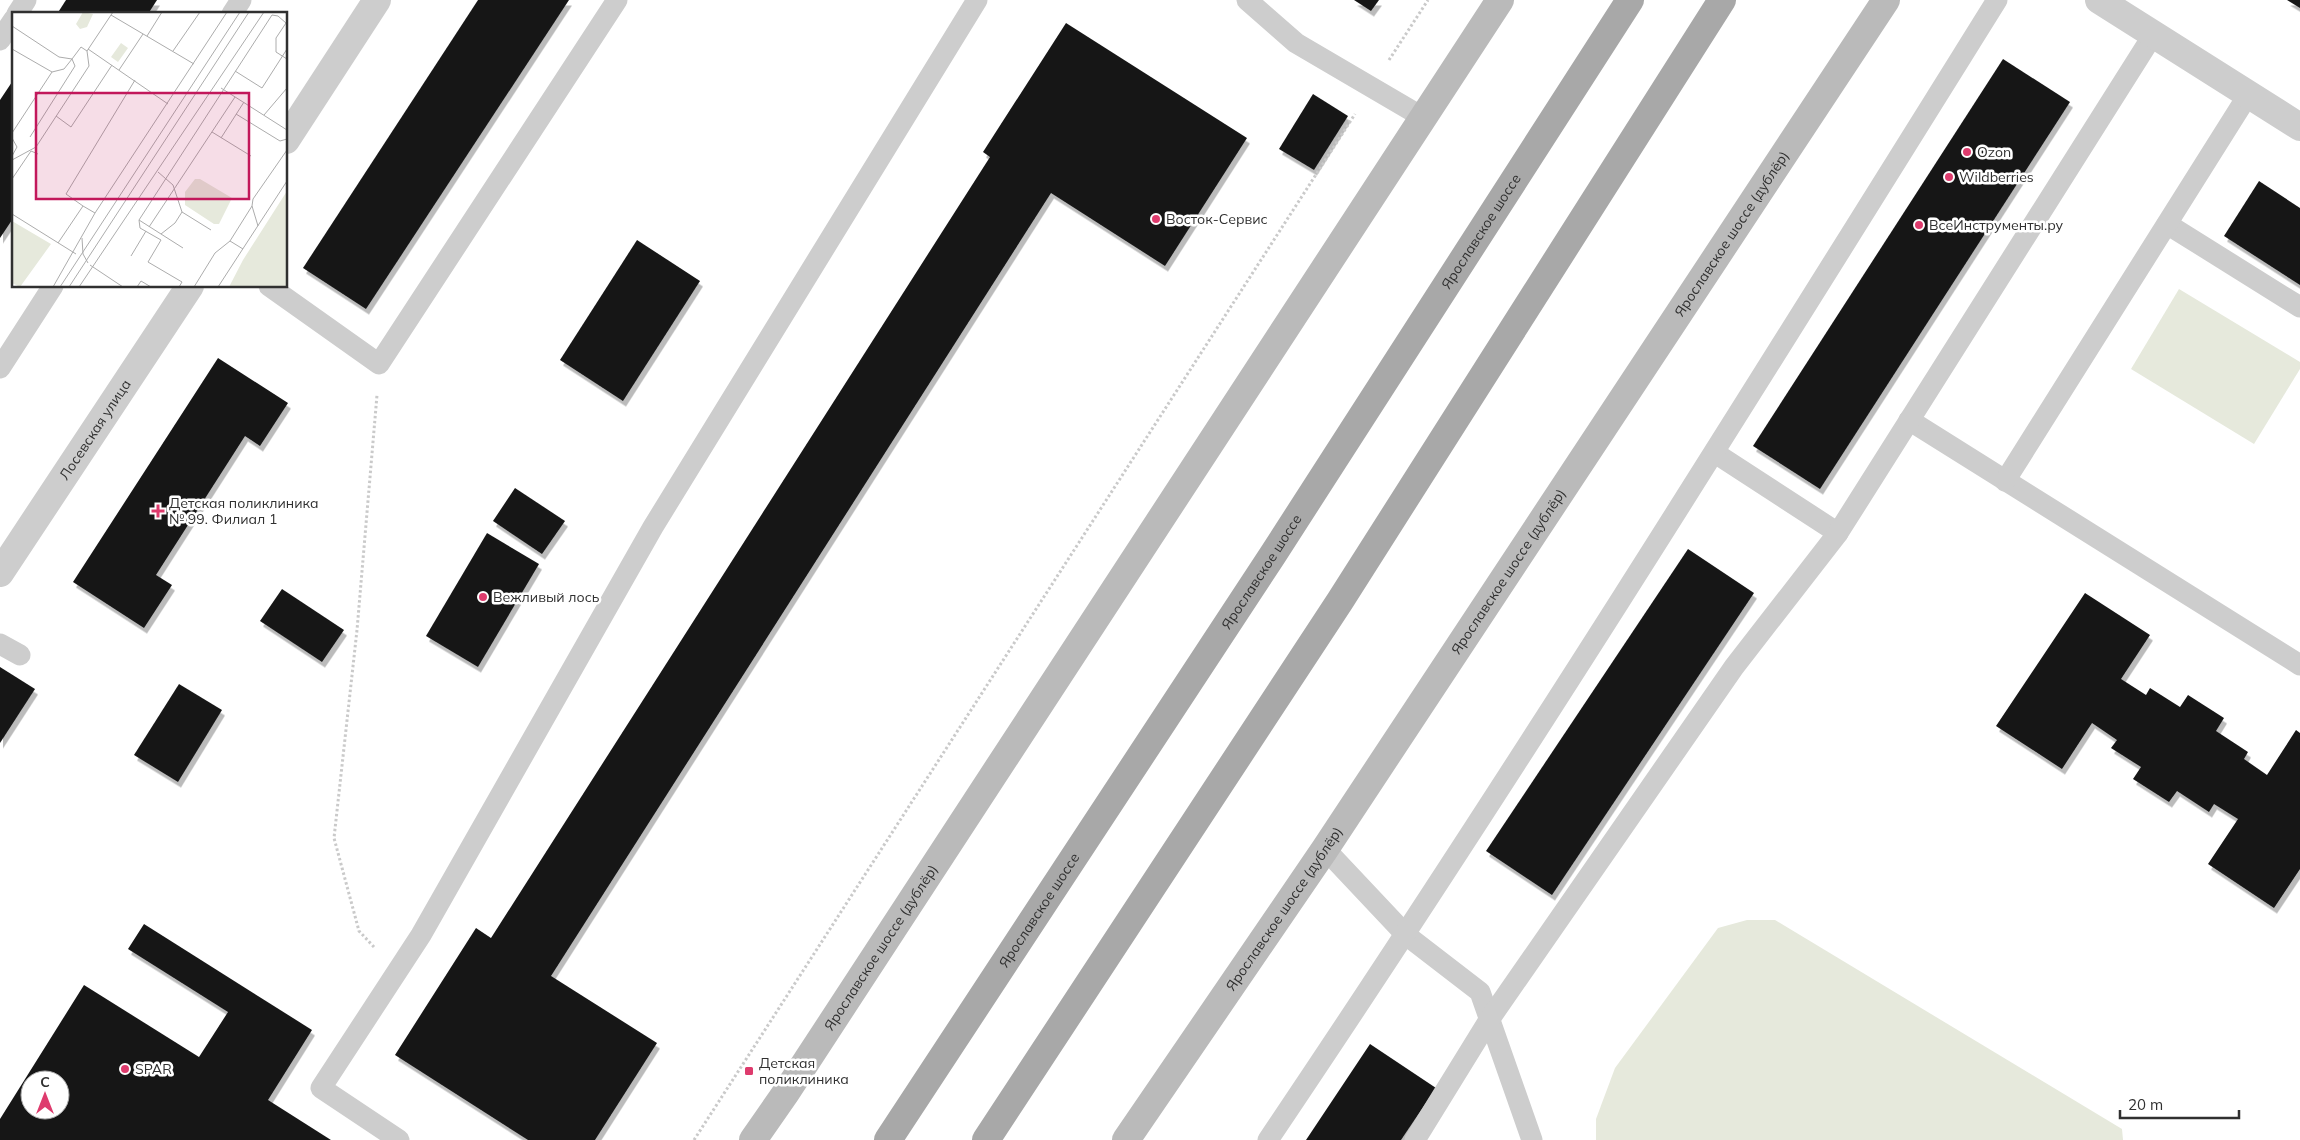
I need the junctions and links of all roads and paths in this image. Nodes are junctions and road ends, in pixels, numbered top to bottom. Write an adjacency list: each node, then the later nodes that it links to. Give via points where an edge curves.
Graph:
1 (26, 0): 14 (lane)
2 (240, 0): 15 (lane)
3 (378, 0): 23 (street)
4 (617, 0): 29 (lane)
5 (977, 0): 41 (lane, via 653,527)
6 (1248, 0): 19 (lane, via 1296,43)
7 (1428, 0): 19 (path)
8 (1500, 0): 21 (street, Ярославское шоссе (дублёр))
9 (1630, 0): 46 (main road, Ярославское шоссе, via 1272,556)
10 (1722, 0): 47 (main road, via 1340,600)
11 (1886, 0): 39 (street, Ярославское шоссе (дублёр))
12 (1997, 0): 32 (lane)
13 (2099, 0): 17 (street)
14 (18, 12)
15 (233, 12)
16 (12, 22): 18 (lane)
17 (2154, 35): 20 (street); 31 (lane)
18 (0, 40)
19 (1373, 86): 21 (lane); 44 (path)
20 (2248, 96): 22 (street); 24 (lane)
21 (1424, 118): 45 (street, Ярославское шоссе (дублёр))
22 (2300, 127)
23 (288, 137)
24 (2167, 224): 28 (lane); 33 (lane)
25 (52, 288): 30 (lane)
26 (189, 288): 35 (street, Лосевская улица)
27 (272, 288): 29 (lane)
28 (2300, 307)
29 (379, 364): 41 (path, via 334,838 359,931)
30 (0, 368)
31 (1909, 420): 33 (lane); 34 (lane)
32 (1715, 453): 34 (lane); 40 (lane)
33 (2005, 481): 38 (lane)
34 (1838, 533): 42 (lane, via 1734,667)
35 (0, 572)
36 (0, 644): 37 (lane)
37 (20, 655)
38 (2300, 665)
39 (1325, 850): 40 (lane); 48 (street, Ярославское шоссе (дублёр))
40 (1406, 935): 42 (lane, via 1480,992); 49 (lane)
41 (398, 971): 43 (lane, via 321,1088)
42 (1490, 1020): 50 (lane); 51 (lane)
43 (399, 1140)
44 (694, 1140)
45 (753, 1140)
46 (888, 1140)
47 (986, 1140)
48 (1126, 1140)
49 (1268, 1140)
50 (1414, 1140)
51 (1532, 1140)

